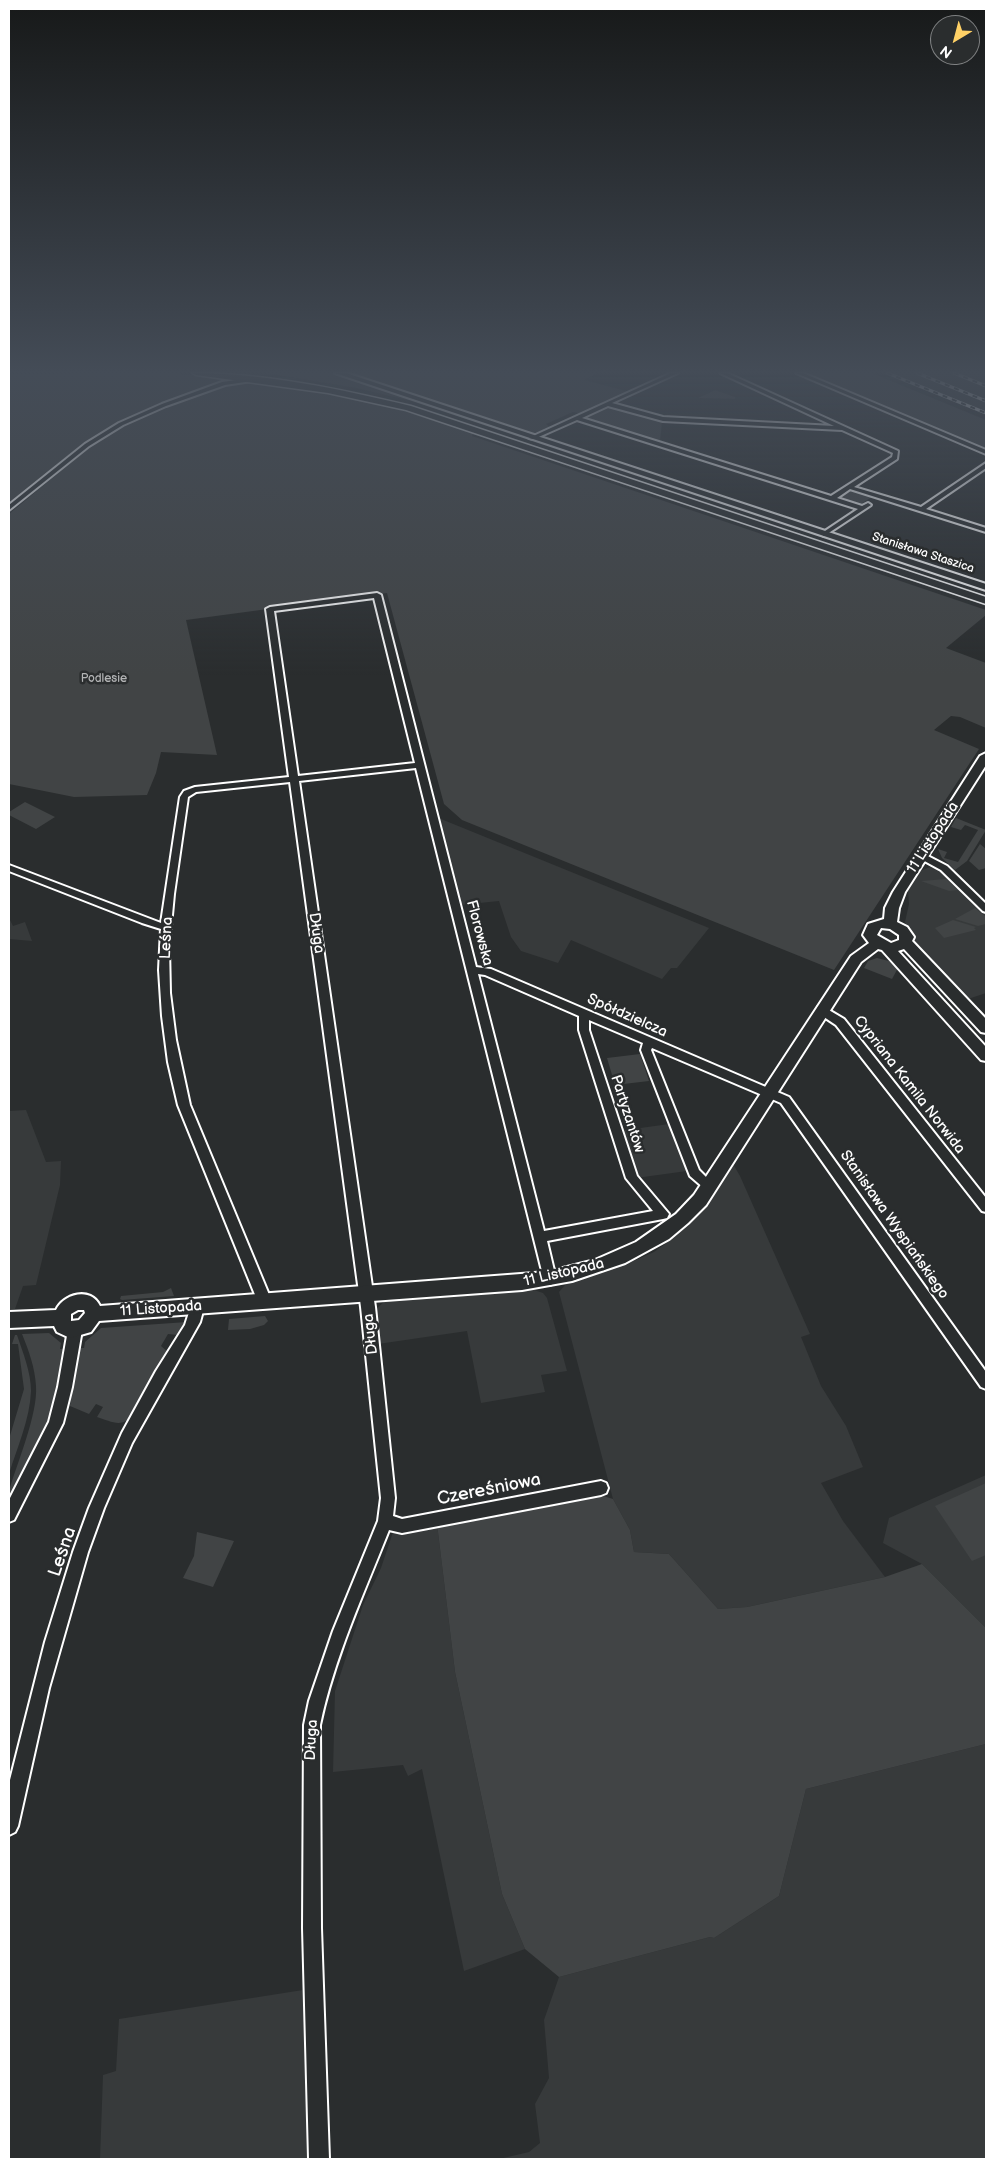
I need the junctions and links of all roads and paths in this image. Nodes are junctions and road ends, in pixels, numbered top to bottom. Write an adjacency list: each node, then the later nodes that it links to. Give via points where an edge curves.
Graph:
1 (51, 474): 11 (street)
2 (606, 474): 19 (main road)
3 (625, 474): 17 (main road)
4 (642, 474): 15 (street, Stanisława Staszica)
5 (756, 474): 10 (street)
6 (869, 474): 8 (street)
7 (973, 474): 13 (street)
8 (849, 487): 9 (street); 10 (street)
9 (880, 497): 12 (street); 13 (street)
10 (832, 498): 12 (street)
11 (9, 508)
12 (863, 508): 15 (street)
13 (922, 510): 14 (street)
14 (986, 530)
15 (824, 534): 16 (street, Stanisława Staszica)
16 (986, 587)
17 (986, 594)
18 (377, 595): 21 (street, Florowska); 22 (street, Długa, via 270,609)
19 (986, 602)
20 (986, 756): 23 (street, 11 Listopada)
21 (420, 765): 22 (street, Leśna); 32 (street, Florowska)
22 (294, 779): 27 (street, Leśna, via 187,793); 43 (street, Długa)
23 (922, 856): 25 (street, via 941,865); 26 (street, 11 Listopada, via 896,897)
24 (9, 868): 27 (street)
25 (986, 909)
26 (890, 924): 28 (street, via 905,933); 29 (street, via 878,924 871,930 870,935)
27 (165, 927): 44 (street, Leśna, via 165,978 177,1081)
28 (905, 942): 29 (street, 11 Listopada, via 899,946); 35 (street)
29 (882, 945): 30 (street, 11 Listopada); 31 (street)
30 (859, 955): 31 (street, via 884,954); 33 (street, 11 Listopada)
31 (899, 960): 37 (street)
32 (473, 970): 34 (street, Spółdzielcza, via 487,972); 41 (street, Florowska)
33 (822, 1010): 38 (street, 11 Listopada); 40 (street, Cypriana Kamila Norwida, via 840,1022)
34 (585, 1014): 36 (street, Spółdzielcza); 41 (street, Partyzantów, via 582,1021 584,1030 632,1178 663,1214)
35 (986, 1028)
36 (649, 1042): 38 (street, Spółdzielcza); 39 (street, via 647,1051 694,1173)
37 (986, 1056)
38 (770, 1092): 39 (street, 11 Listopada); 50 (street, Stanisława Wyspiańskiego, via 788,1103)
39 (709, 1186): 42 (street, 11 Listopada, via 677,1224 647,1245 605,1264)
40 (986, 1207)
41 (539, 1237): 42 (street, Florowska)
42 (550, 1279): 43 (street, 11 Listopada)
43 (366, 1295): 44 (street, 11 Listopada); 53 (street, Długa, via 388,1498)
44 (265, 1302): 45 (street, 11 Listopada)
45 (197, 1307): 46 (street, 11 Listopada); 54 (street, Leśna, via 194,1320 125,1443 100,1501 45,1671)
46 (94, 1314): 47 (street, via 91,1305 80,1301 69,1305); 49 (street, via 85,1326)
47 (61, 1318): 48 (street); 49 (street, via 63,1326)
48 (9, 1320)
49 (75, 1330): 52 (street, via 58,1418)
50 (986, 1384)
51 (601, 1488): 53 (street, Czereśniowa, via 402,1526)
52 (9, 1515)
53 (385, 1521): 55 (street, Długa, via 341,1631 312,1725 312,1928)
54 (9, 1826)
55 (320, 2159)

